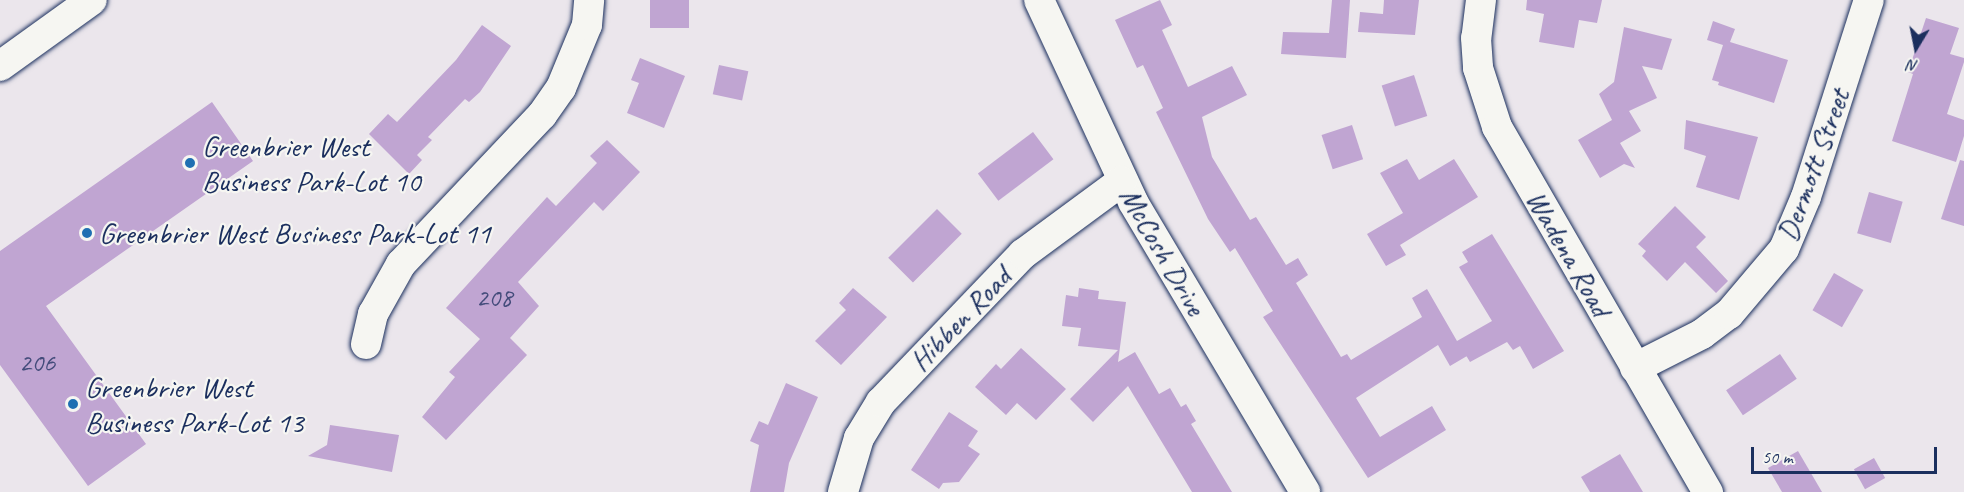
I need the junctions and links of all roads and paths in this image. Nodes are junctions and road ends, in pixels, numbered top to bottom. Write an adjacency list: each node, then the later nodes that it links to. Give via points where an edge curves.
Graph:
1 (92, 0): 6 (street)
2 (589, 0): 8 (street, via 587,25 561,88 542,115 401,264 373,314)
3 (1039, 0): 7 (street, McCosh Drive)
4 (1481, 0): 9 (street, Wadena Road, via 1476,38 1478,68 1497,127)
5 (1869, 0): 9 (street, Dermott Street, via 1806,197 1784,249 1729,314 1702,334)
6 (0, 66)
7 (1122, 181): 10 (street, Hibben Road, via 1023,254 881,402 859,438); 11 (street, McCosh Drive)
8 (366, 344)
9 (1635, 368): 12 (street, Wadena Road)
10 (843, 492)
11 (1305, 492)
12 (1708, 492)

